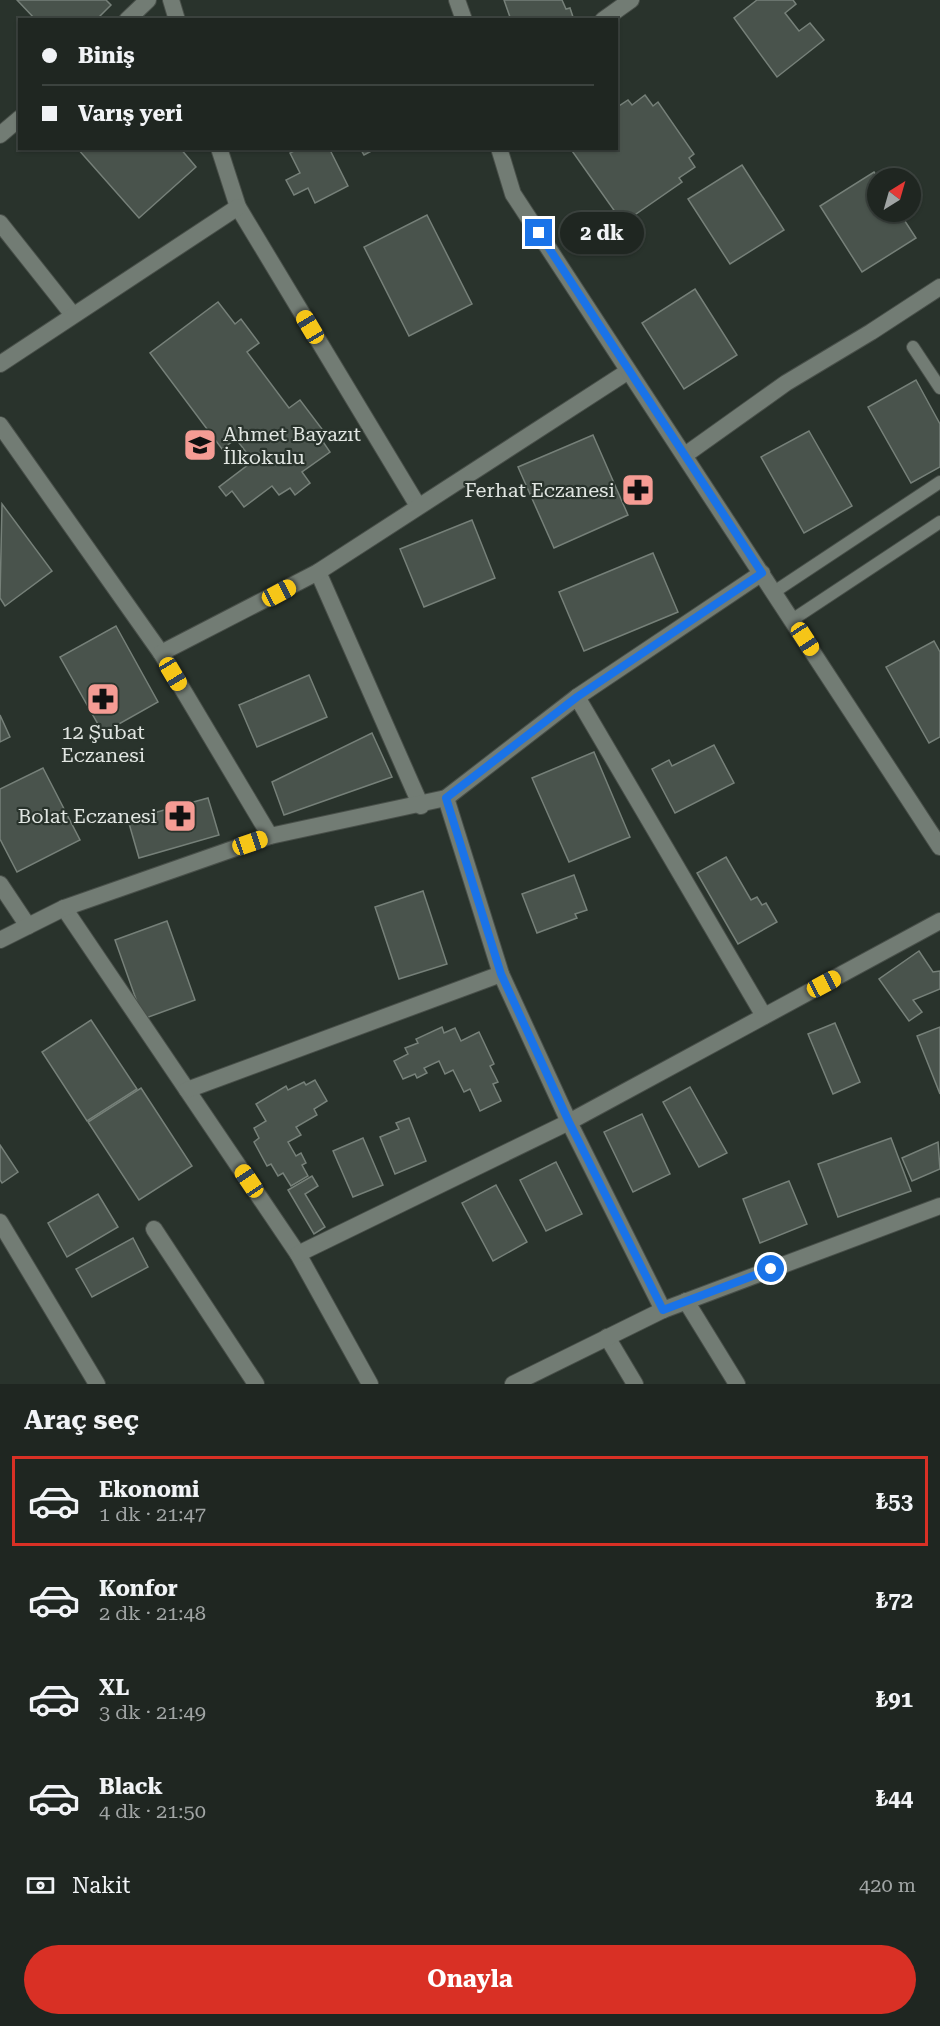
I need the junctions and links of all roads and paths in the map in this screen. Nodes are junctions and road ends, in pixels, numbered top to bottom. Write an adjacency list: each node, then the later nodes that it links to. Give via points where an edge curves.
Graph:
1 (148, 0): 5 (street)
2 (171, 0): 6 (street)
3 (457, 0): 7 (street)
4 (631, 0): 8 (street)
5 (129, 18)
6 (176, 18)
7 (463, 18)
8 (606, 18)
9 (18, 120): 10 (street)
10 (0, 135)
11 (220, 150): 13 (street)
12 (500, 150): 19 (street, via 513,194)
13 (238, 207): 16 (street); 24 (street)
14 (0, 222): 16 (street)
15 (940, 287): 22 (street, via 786,383)
16 (73, 315): 18 (street)
17 (913, 347): 20 (lane)
18 (0, 363)
19 (627, 372): 22 (street); 24 (street)
20 (940, 388)
21 (0, 424): 30 (street)
22 (685, 455): 27 (street)
23 (940, 482): 28 (lane)
24 (418, 506): 26 (street)
25 (940, 522): 29 (lane)
26 (318, 572): 30 (street); 33 (street)
27 (762, 573): 28 (street); 31 (street)
28 (774, 592): 29 (street)
29 (792, 620): 35 (street)
30 (161, 653): 34 (street)
31 (577, 697): 32 (street); 42 (street)
32 (446, 798): 33 (street); 41 (street)
33 (421, 806): 34 (street)
34 (270, 836): 37 (street)
35 (940, 847)
36 (0, 884): 39 (street)
37 (64, 908): 39 (street); 43 (street)
38 (940, 921): 42 (street)
39 (28, 926): 40 (street)
40 (0, 940)
41 (501, 974): 43 (street); 44 (street)
42 (764, 1016): 44 (street)
43 (187, 1090): 48 (street)
44 (569, 1122): 48 (street); 50 (street)
45 (940, 1206): 49 (street)
46 (0, 1222): 52 (street)
47 (154, 1229): 53 (street)
48 (298, 1254): 54 (street)
49 (686, 1301): 50 (street); 57 (street)
50 (663, 1310): 51 (street)
51 (607, 1337): 55 (street); 56 (street)
52 (96, 1384)
53 (256, 1384)
54 (370, 1384)
55 (513, 1384)
56 (635, 1384)
57 (737, 1384)

